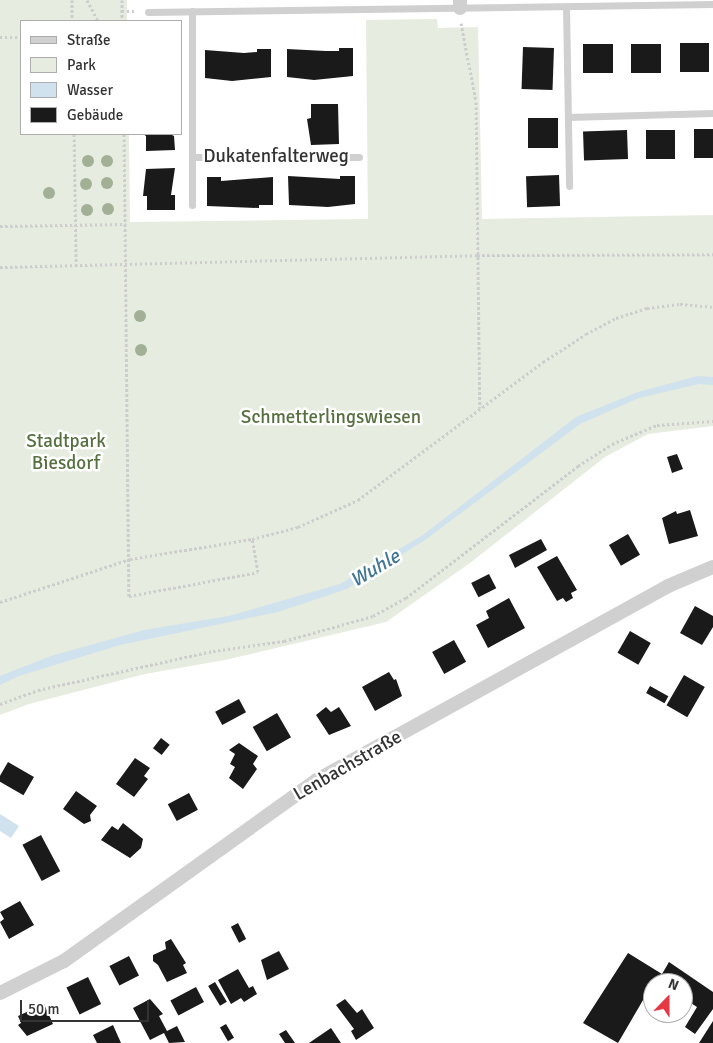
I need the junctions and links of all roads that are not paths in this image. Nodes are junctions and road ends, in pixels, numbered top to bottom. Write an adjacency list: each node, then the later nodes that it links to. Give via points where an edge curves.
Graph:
1 (460, 4): 3 (lane); 4 (lane)
2 (713, 4): 3 (lane)
3 (566, 7): 7 (lane)
4 (192, 11): 5 (lane); 8 (lane, Dukatenfalterweg)
5 (148, 12)
6 (713, 113): 7 (lane)
7 (568, 117): 10 (lane)
8 (192, 157): 9 (lane, Dukatenfalterweg); 11 (lane, Dukatenfalterweg)
9 (359, 157)
10 (569, 186)
11 (192, 205)
12 (713, 567): 13 (street, Lenbachstraße, via 668,586 317,780 64,961)
13 (0, 993)

